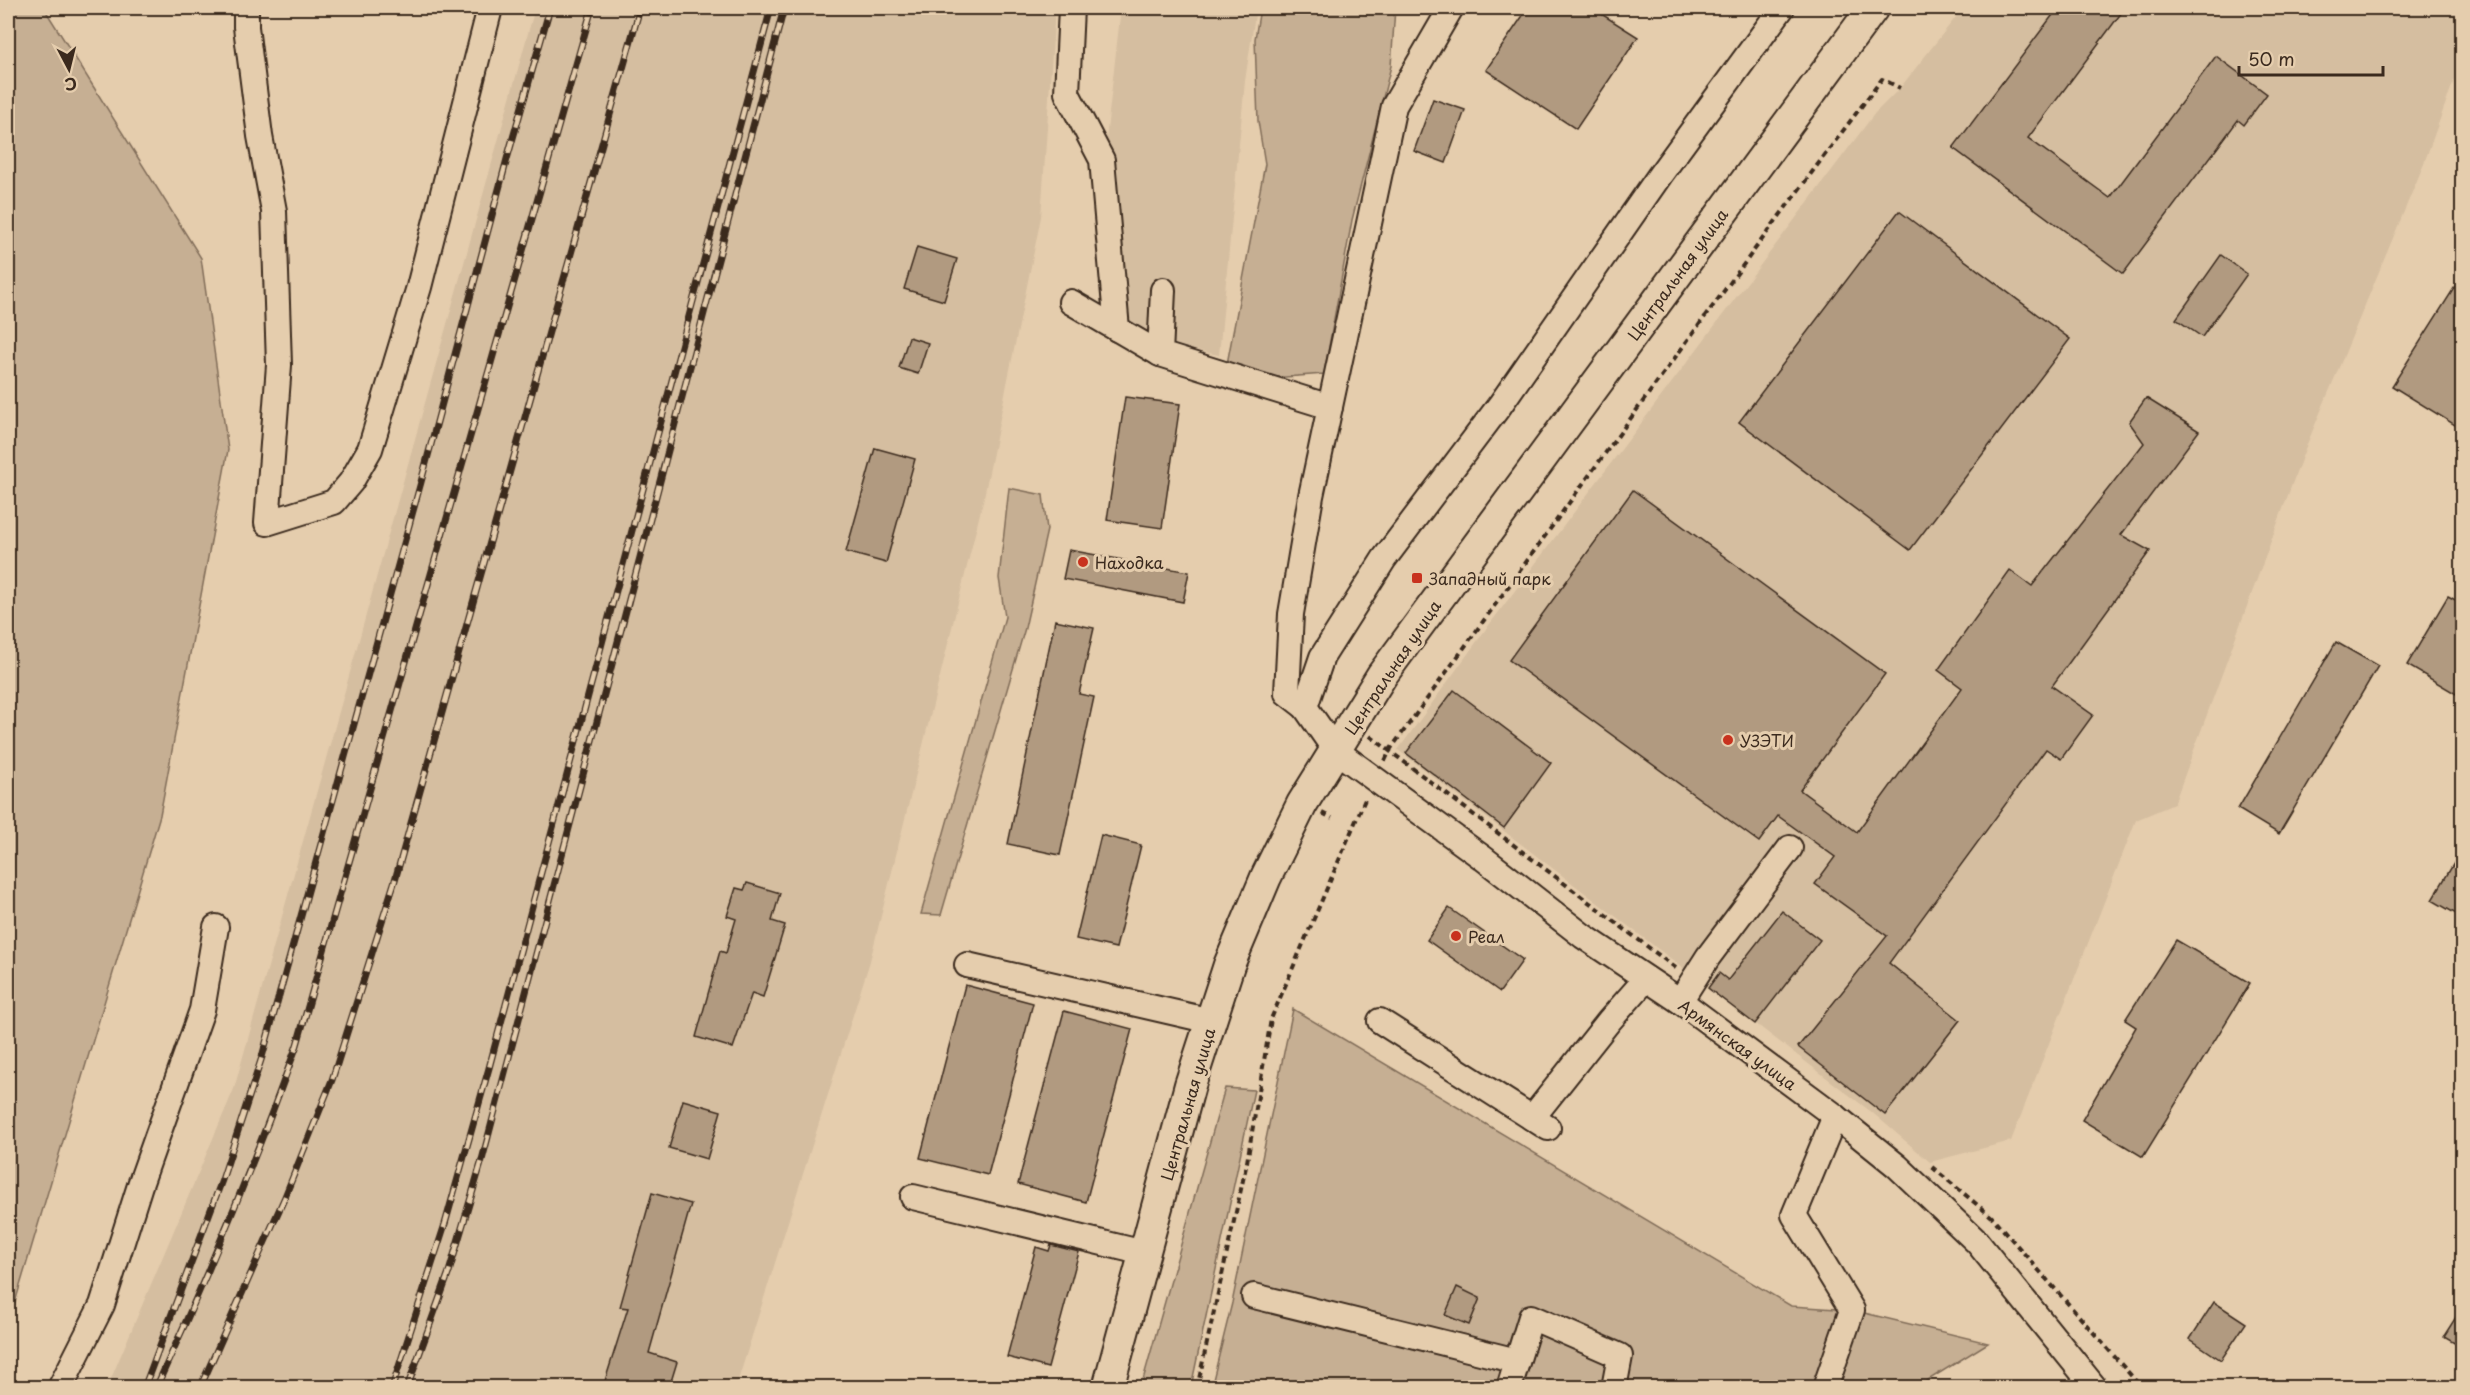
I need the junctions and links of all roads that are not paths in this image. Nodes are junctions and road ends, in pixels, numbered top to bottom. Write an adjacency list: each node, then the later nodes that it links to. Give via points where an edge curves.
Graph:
1 (246, 8): 2 (street, via 259,125 274,211 279,365 267,523 334,502 370,449 419,287)
2 (490, 8)
3 (1071, 8): 9 (street, via 1066,93 1102,160)
4 (1451, 8): 11 (street, via 1394,106)
5 (1782, 8): 12 (street, via 1500,405 1384,559 1322,657)
6 (1873, 8): 13 (main road, Центральная улица, via 1382,675)
7 (1163, 290): 10 (street)
8 (1071, 302): 9 (street)
9 (1117, 329): 10 (street)
10 (1160, 354): 11 (street)
11 (1330, 407): 12 (street, Армянская улица, via 1291,614 1287,693)
12 (1305, 707): 13 (street, Армянская улица)
13 (1335, 750): 17 (street, Армянская улица, via 1583,936); 19 (main road, Центральная улица, via 1302,804 1266,877)
14 (1790, 848): 18 (street)
15 (216, 927): 26 (street, via 202,1010 102,1305)
16 (967, 965): 19 (street)
17 (1646, 978): 18 (street, Армянская улица); 20 (street, via 1609,1021 1540,1123)
18 (1680, 1001): 21 (street, Армянская улица)
19 (1211, 1021): 23 (main road, Центральная улица)
20 (1380, 1021)
21 (1835, 1116): 30 (street, via 1794,1215 1852,1310); 31 (street, Армянская улица, via 1896,1166 1977,1242)
22 (913, 1197): 23 (street)
23 (1144, 1253): 27 (main road, Центральная улица)
24 (1254, 1296): 25 (street)
25 (1517, 1361): 28 (street); 29 (street, via 1531,1317 1620,1356)
26 (60, 1388)
27 (1108, 1388)
28 (1509, 1388)
29 (1614, 1388)
30 (1825, 1388)
31 (2095, 1388)

